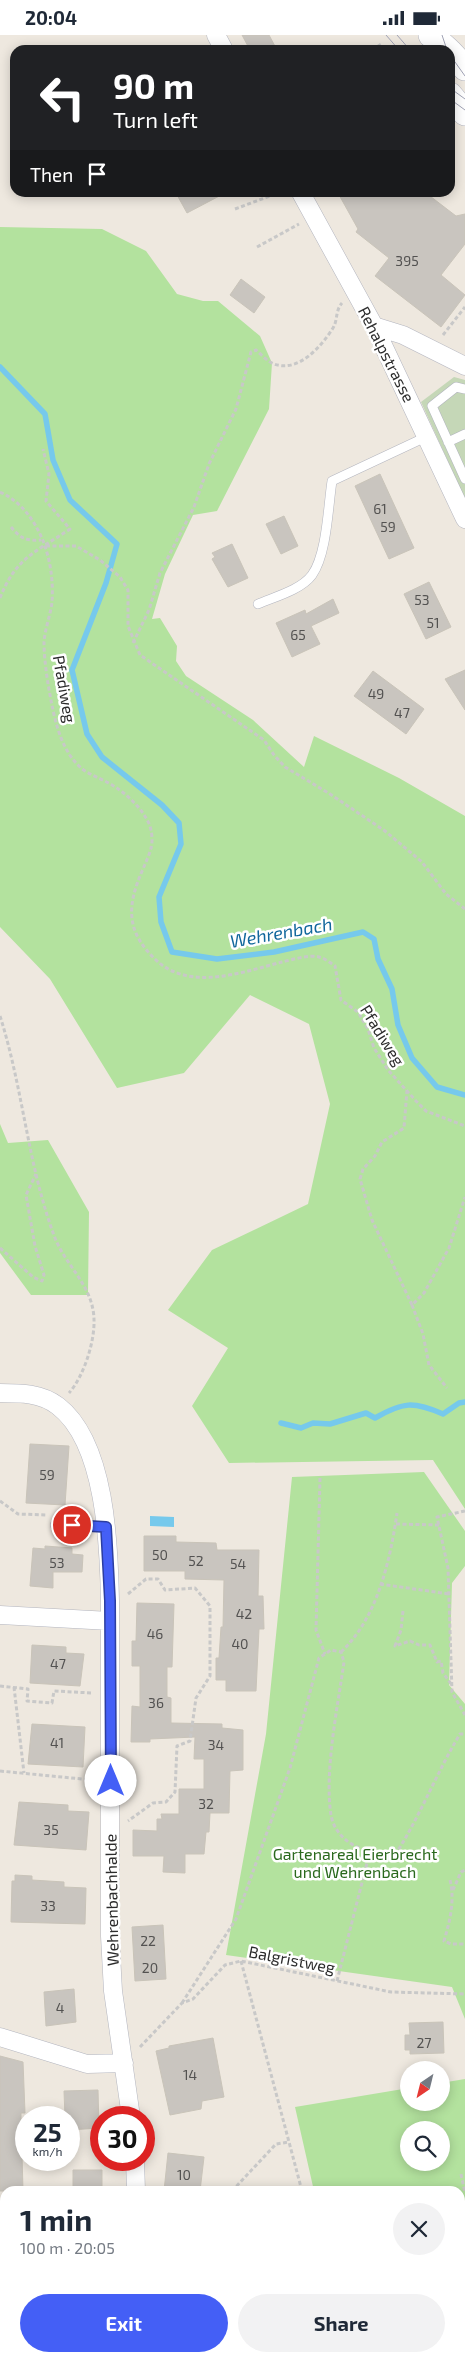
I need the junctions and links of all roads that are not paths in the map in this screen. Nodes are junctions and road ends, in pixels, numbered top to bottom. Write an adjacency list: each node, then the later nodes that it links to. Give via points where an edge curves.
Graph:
1 (421, 35): 2 (main road)
2 (439, 45)
3 (455, 58): 5 (main road)
4 (455, 63): 6 (lane)
5 (465, 68)
6 (465, 76)
7 (455, 101): 8 (main road)
8 (465, 113)
9 (303, 197): 10 (street, Rehalpstrasse)
10 (374, 326): 11 (street, via 403,335); 14 (street, Rehalpstrasse)
11 (465, 366)
12 (465, 389): 15 (lane, via 456,387 432,406)
13 (465, 434): 15 (lane)
14 (428, 436): 18 (street, Rehalpstrasse); 19 (lane, via 332,481 320,559 311,576)
15 (448, 442): 16 (lane)
16 (462, 463): 17 (lane)
17 (465, 479)
18 (465, 519)
19 (258, 605)
20 (0, 1393): 22 (street, Wehrenbachhalde, via 27,1393 58,1406 78,1428 94,1465)
21 (54, 1525): 22 (lane)
22 (106, 1527): 24 (street, Wehrenbachhalde)
23 (0, 1615): 24 (street)
24 (110, 1621): 26 (street, Wehrenbachhalde, via 110,1935 112,1991)
25 (0, 2037): 26 (street, via 87,2064)
26 (124, 2063): 27 (street, Wehrenbachhalde)
27 (130, 2106)
28 (135, 2171): 29 (street)
29 (136, 2186)

